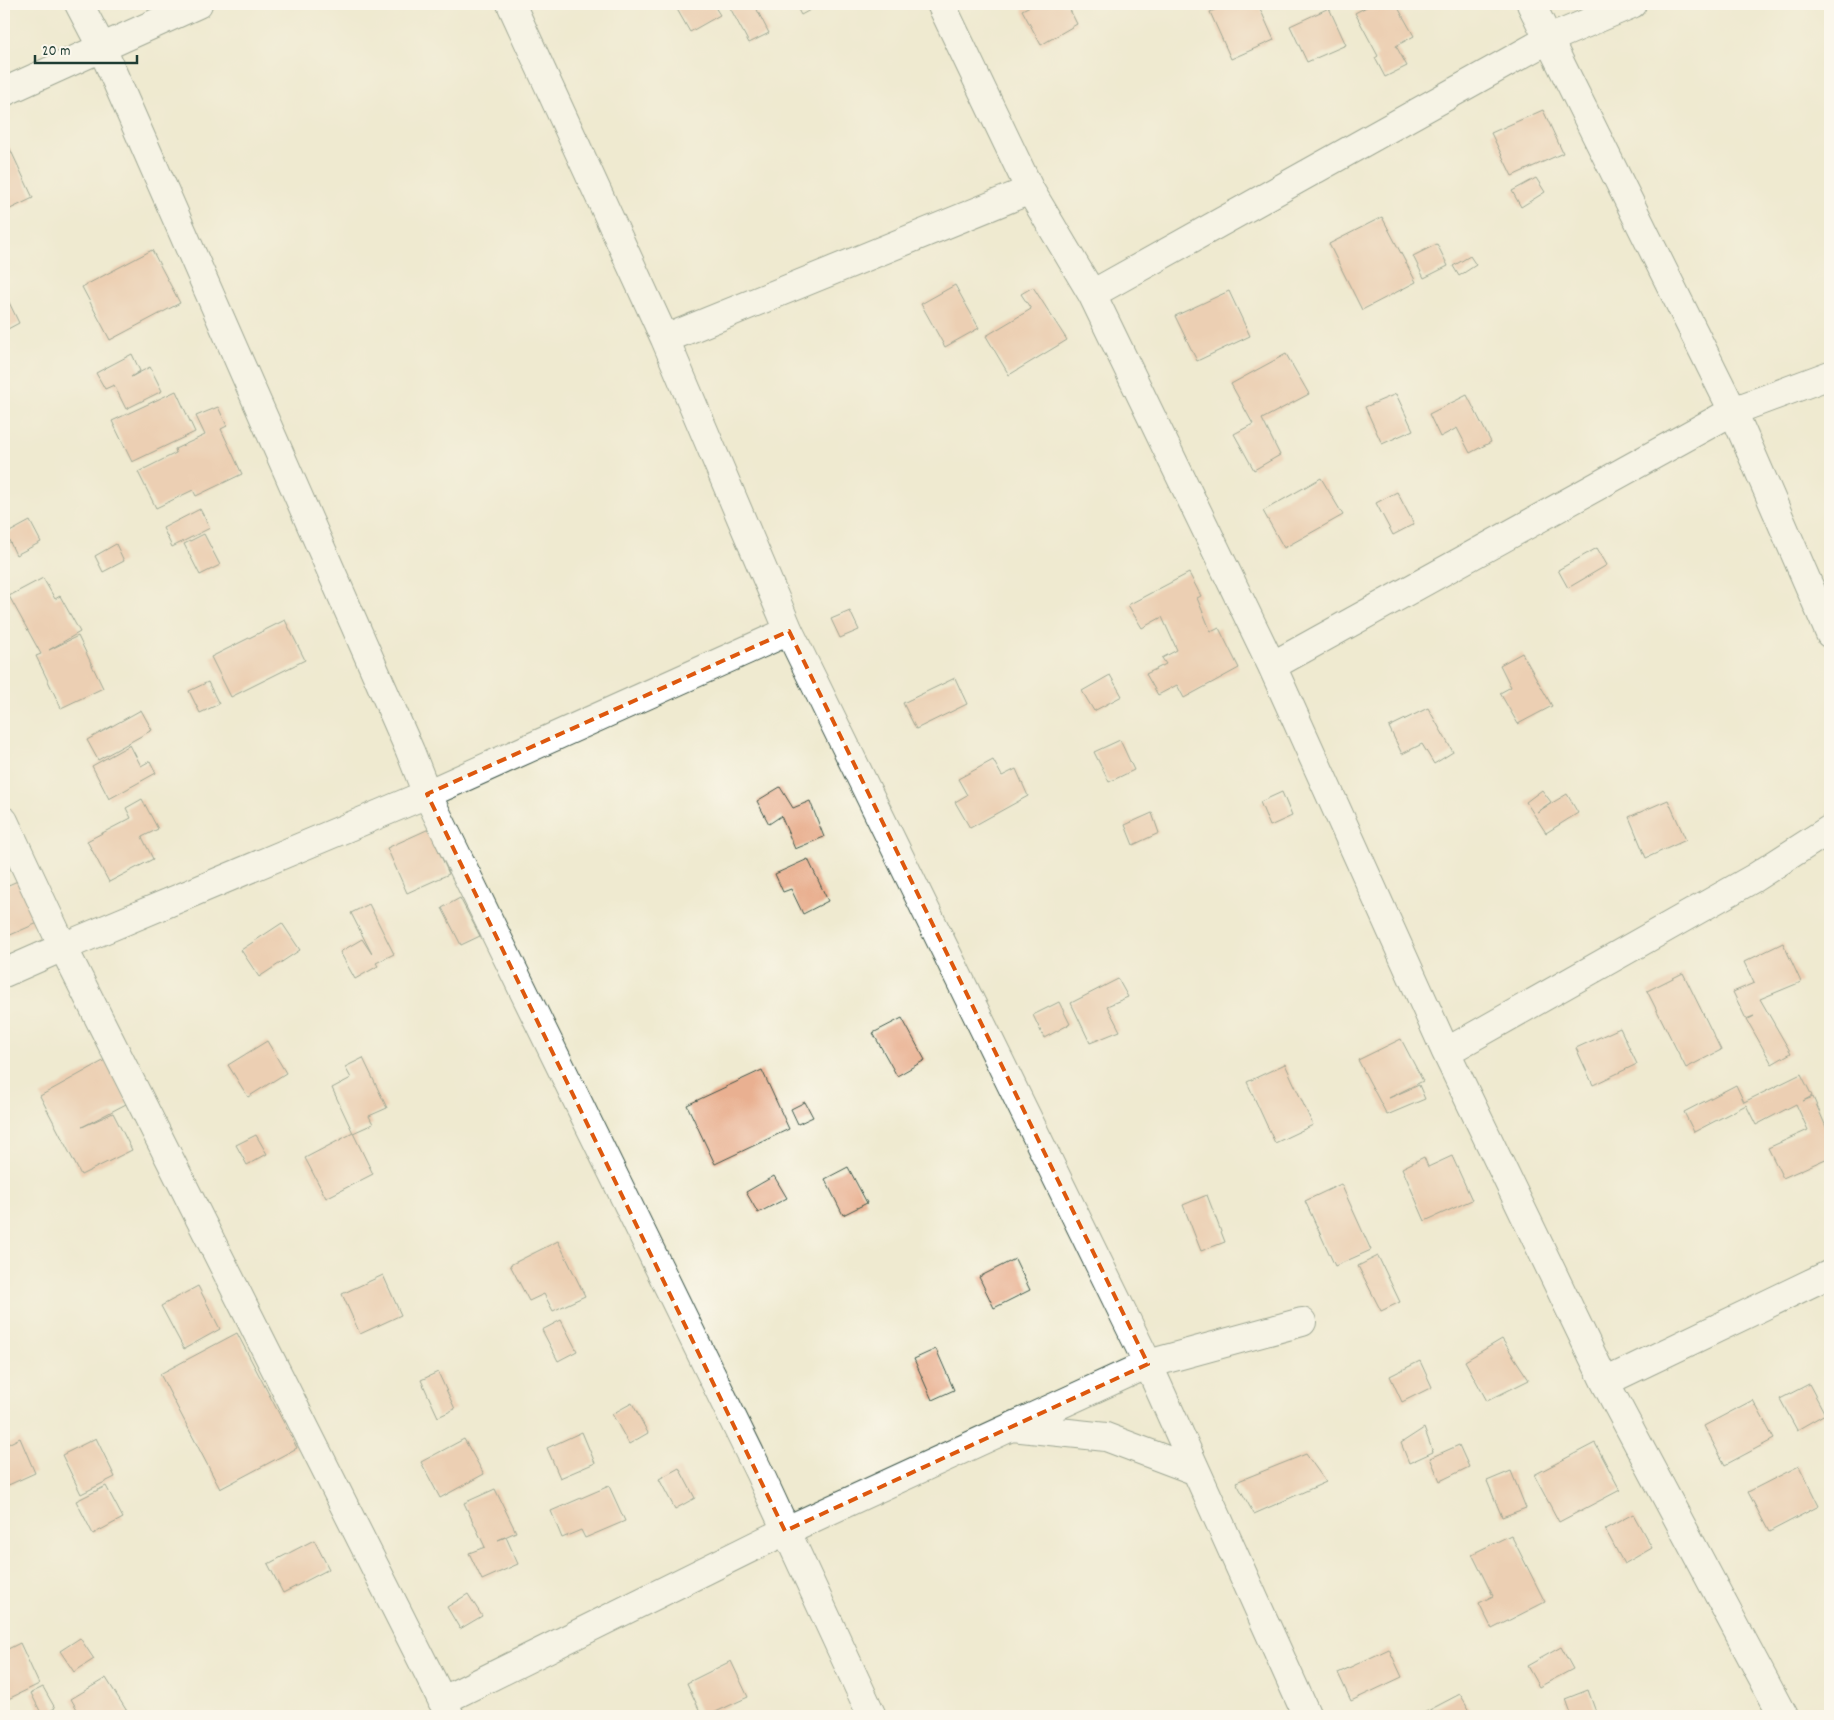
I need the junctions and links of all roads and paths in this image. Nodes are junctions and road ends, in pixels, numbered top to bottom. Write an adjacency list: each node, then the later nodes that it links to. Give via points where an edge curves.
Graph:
1 (80, 4): 8 (street)
2 (198, 4): 8 (street)
3 (511, 4): 12 (street)
4 (941, 4): 10 (street)
5 (1531, 4): 7 (street)
6 (1632, 4): 7 (street)
7 (1549, 39): 11 (street); 14 (street)
8 (101, 46): 9 (street); 18 (street)
9 (4, 92)
10 (1030, 190): 11 (street); 12 (street)
11 (1092, 294): 17 (street)
12 (665, 339): 15 (street)
13 (1830, 375): 14 (street)
14 (1733, 411): 16 (street); 17 (street)
15 (789, 631): 18 (street); 26 (street)
16 (1830, 634)
17 (1272, 666): 23 (street)
18 (427, 794): 21 (street); 30 (street)
19 (4, 821): 21 (street)
20 (1830, 829): 23 (street, via 1754,878)
21 (63, 947): 22 (street); 31 (street)
22 (4, 973)
23 (1446, 1052): 27 (street)
24 (1830, 1274): 27 (street)
25 (1302, 1322): 26 (street)
26 (1148, 1364): 28 (street); 29 (street)
27 (1605, 1382): 34 (street)
28 (1012, 1427): 29 (street, via 1106,1437); 30 (street)
29 (1196, 1471): 33 (street)
30 (785, 1531): 31 (street); 32 (street)
31 (446, 1708)
32 (872, 1716)
33 (1307, 1716)
34 (1783, 1716)

